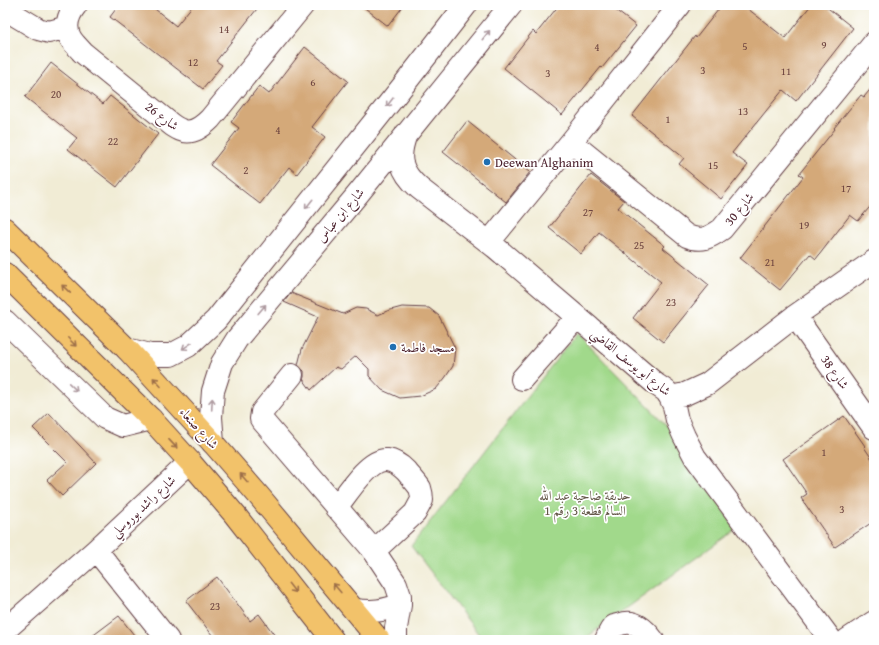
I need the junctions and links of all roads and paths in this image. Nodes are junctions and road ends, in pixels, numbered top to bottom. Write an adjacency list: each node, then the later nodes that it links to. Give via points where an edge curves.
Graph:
1 (76, 5): 7 (street, via 68,17)
2 (302, 5): 7 (street, شارع 26, via 210,119 192,132 172,126 82,52 71,38)
3 (466, 5): 8 (street)
4 (511, 5): 10 (street, شارع ابن عباس, one-way to 4)
5 (680, 5): 14 (street)
6 (5, 9): 7 (street, via 38,29 49,32)
7 (67, 27)
8 (439, 39): 10 (street, via 439,53 443,59 455,64); 11 (street)
9 (874, 42): 14 (street, شارع 30, via 722,229 703,239 687,236)
10 (467, 58): 12 (street, شارع ابن عباس)
11 (406, 82): 12 (street, via 413,78 427,81 432,86); 23 (street, one-way to 23)
12 (433, 101): 13 (street, شارع ابن عباس)
13 (406, 134): 15 (street, شارع أبو يوسف القاضي, via 401,157 410,180); 16 (street, شارع ابن عباس)
14 (571, 142): 18 (street)
15 (419, 188): 16 (street, شارع أبو يوسف القاضي, via 394,179 368,186); 18 (street, شارع أبو يوسف القاضي)
16 (358, 194): 25 (street, شارع ابن عباس, one-way to 16)
17 (5, 229): 26 (main road, شارع صنعاء, one-way to 17)
18 (489, 242): 22 (street, شارع أبو يوسف القاضي)
19 (874, 260): 21 (street, شارع أبو يوسف القاضي)
20 (5, 274): 30 (main road, one-way to 30)
21 (795, 316): 29 (street, شارع أبو يوسف القاضي, via 707,384 685,394); 31 (street, شارع 38)
22 (577, 317): 28 (street); 29 (street, شارع أبو يوسف القاضي)
23 (216, 320): 25 (street, via 213,332 220,342 232,343); 26 (street, one-way to 26, via 188,346 171,355 150,355)
24 (5, 321): 30 (street, one-way to 30, via 105,418 123,426)
25 (237, 339): 32 (street, شارع ابن عباس, one-way to 25, via 213,391 222,363)
26 (127, 349): 32 (main road, شارع صنعاء, one-way to 26)
27 (292, 375): 35 (street, via 262,412 261,419)
28 (522, 379)
29 (670, 397): 51 (street, via 679,425 695,457)
30 (150, 420): 33 (main road, one-way to 33)
31 (874, 428)
32 (213, 443): 34 (main road, شارع صنعاء, one-way to 32)
33 (190, 462): 36 (main road); 38 (street, شارع راشد بوروسلي)
34 (259, 496): 36 (main road, via 260,510 255,516 241,519); 37 (main road, شارع صنعاء)
35 (336, 508): 39 (street); 39 (street, via 361,476 379,461 387,460 400,465 410,476 420,489 422,500 415,513)
36 (235, 515): 40 (main road)
37 (297, 540): 40 (main road, via 287,535 277,537 270,544 269,554); 42 (main road, شارع صنعاء, one-way to 37)
38 (96, 550): 44 (street, شارع راشد بوروسلي); 45 (street)
39 (374, 551): 41 (street, via 396,584)
40 (274, 565): 46 (main road, one-way to 46)
41 (400, 605): 42 (street, via 370,612); 48 (street)
42 (355, 610): 47 (main road, شارع صنعاء)
43 (874, 622): 52 (street)
44 (5, 630)
45 (168, 640)
46 (333, 640)
47 (380, 640)
48 (396, 640)
49 (606, 640): 50 (street, via 615,626 631,622 640,626)
50 (653, 640)
51 (831, 640)
52 (847, 640)

